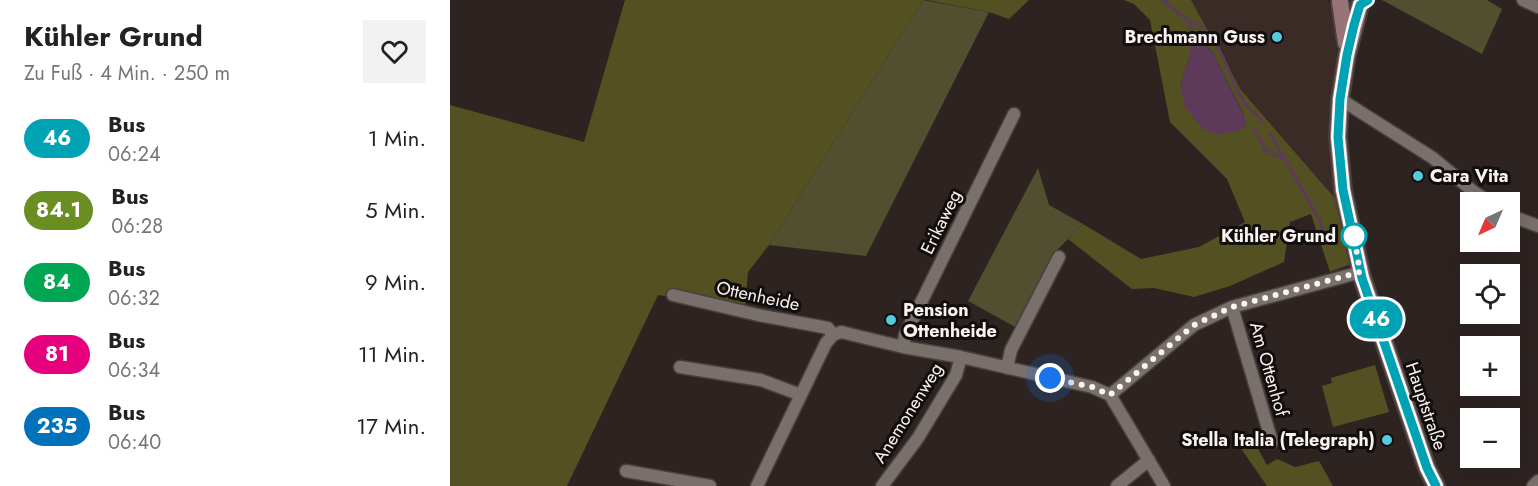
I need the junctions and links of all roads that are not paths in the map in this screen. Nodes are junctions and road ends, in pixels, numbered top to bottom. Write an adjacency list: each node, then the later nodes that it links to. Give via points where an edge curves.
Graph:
1 (1523, 0): 4 (street)
2 (1339, 1): 3 (main road, via 1350,6); 5 (main road, Hauptstraße)
3 (1364, 3): 5 (main road, Hauptstraße)
4 (1538, 7)
5 (1347, 55): 6 (main road, Hauptstraße)
6 (1340, 99): 8 (street, via 1433,158); 12 (main road, Hauptstraße, via 1338,137 1343,190)
7 (1014, 114): 16 (street, Erikaweg, via 905,335)
8 (1474, 192)
9 (1520, 219): 10 (street)
10 (1538, 226)
11 (1059, 257): 19 (street, via 1011,350)
12 (1360, 272): 14 (street, Am Ottenhof); 31 (main road, Hauptstraße)
13 (673, 295): 15 (street, Ottenheide, via 828,328)
14 (1232, 307): 21 (street, Am Ottenhof, via 1194,325); 22 (street, Am Ottenhof)
15 (832, 335): 16 (street, Ottenheide, via 841,332); 20 (street)
16 (903, 347): 17 (street, Ottenheide)
17 (961, 357): 19 (street, Ottenheide); 28 (street, Anemonenweg, via 957,375)
18 (680, 367): 20 (street, via 761,380)
19 (1007, 368): 21 (street, Ottenheide, via 1092,387)
20 (801, 395): 27 (street)
21 (1110, 395): 23 (street)
22 (1272, 442)
23 (1149, 460): 29 (street); 30 (street)
24 (626, 471): 26 (street)
25 (1538, 481): 32 (street)
26 (710, 486)
27 (757, 486)
28 (882, 486)
29 (1117, 486)
30 (1164, 486)
31 (1436, 486)
32 (1533, 486)

